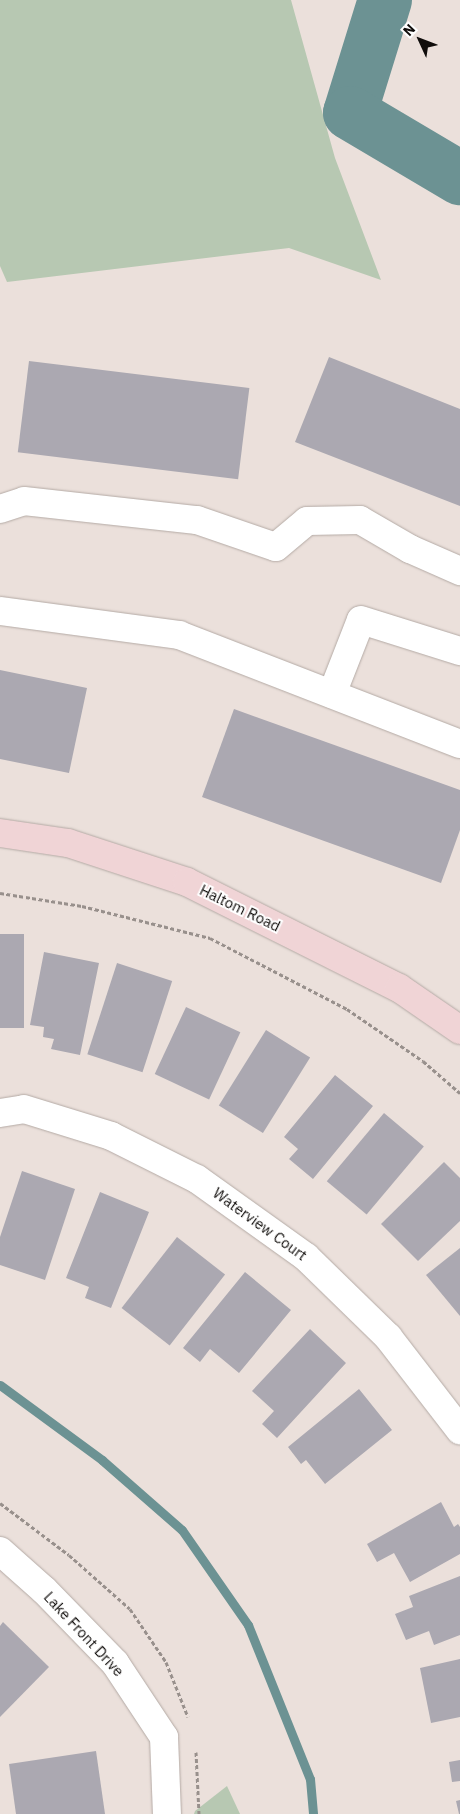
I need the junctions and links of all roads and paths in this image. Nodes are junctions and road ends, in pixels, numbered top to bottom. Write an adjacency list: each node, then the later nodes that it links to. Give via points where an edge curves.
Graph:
1 (0, 509): 2 (street, via 24,502 197,520 276,547 307,520 360,520 410,549)
2 (460, 570)
3 (0, 612): 5 (street, via 180,635)
4 (460, 652): 5 (street, via 361,620)
5 (332, 694): 6 (street)
6 (460, 744)
7 (0, 833): 9 (main road, Haltom Road, via 68,844 187,882 399,988)
8 (0, 893): 10 (path, via 82,906 210,938 347,1009 423,1061)
9 (460, 1030)
10 (460, 1093)
11 (0, 1113): 12 (street, Waterview Court, via 24,1109 111,1136 197,1179 306,1257 388,1337)
12 (460, 1430)
13 (0, 1551): 14 (street, Lake Front Drive, via 44,1590 115,1663 164,1737)
14 (167, 1814)

